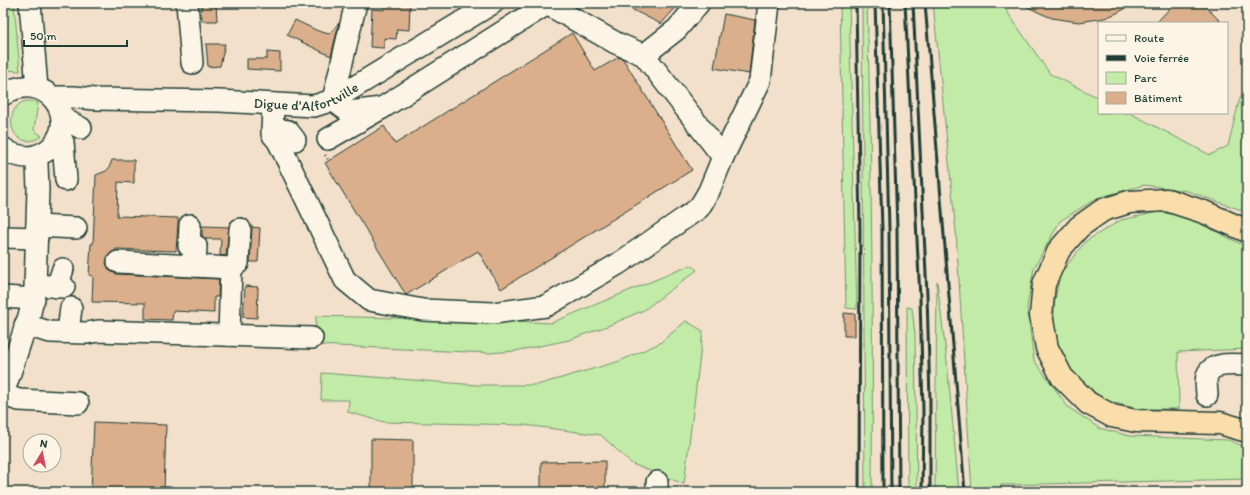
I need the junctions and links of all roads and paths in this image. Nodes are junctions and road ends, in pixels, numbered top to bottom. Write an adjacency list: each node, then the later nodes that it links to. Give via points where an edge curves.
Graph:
1 (30, 3): 9 (street)
2 (187, 3): 8 (street)
3 (356, 3): 12 (street)
4 (493, 3): 12 (street, Digue d'Alfortville)
5 (699, 3): 7 (street, via 677,28)
6 (769, 3): 23 (street, via 760,81)
7 (644, 55): 14 (street, via 616,43 547,4); 23 (street)
8 (192, 62)
9 (45, 92): 10 (street, Digue d'Alfortville, via 26,86 14,88); 11 (street, Digue d'Alfortville); 15 (street, via 60,110)
10 (3, 95)
11 (95, 100): 13 (street, Digue d'Alfortville); 15 (street, Digue d'Alfortville)
12 (333, 100): 13 (street, Digue d'Alfortville, via 314,106); 14 (street, via 349,112)
13 (273, 104): 18 (street)
14 (382, 108): 19 (street)
15 (62, 118): 16 (street); 17 (street)
16 (81, 128)
17 (58, 138): 22 (street, via 44,153); 24 (street, via 63,142)
18 (270, 138): 20 (street, via 288,131); 23 (street, via 278,141 345,280 369,300 423,310 492,313 546,306 618,264 699,208)
19 (328, 139)
20 (295, 140)
21 (3, 148): 22 (street, via 15,155)
22 (35, 156): 29 (street, via 38,189)
23 (723, 157)
24 (66, 180)
25 (190, 225): 32 (street, via 189,246 196,246)
26 (72, 228): 29 (street)
27 (240, 229): 33 (street, via 238,263)
28 (1247, 231): 46 (highway, via 1204,212 1167,200 1129,202 1103,210 1080,227 1058,250 1044,284 1041,315 1046,348 1062,377 1088,402 1112,416 1136,421 1220,423)
29 (37, 232): 30 (street); 35 (street)
30 (3, 237)
31 (118, 262): 32 (street)
32 (195, 266): 33 (street)
33 (231, 268): 40 (street)
34 (61, 281): 35 (street)
35 (35, 292): 36 (street); 38 (street)
36 (3, 297)
37 (70, 308): 39 (street)
38 (25, 325): 39 (street, via 50,332); 43 (street)
39 (68, 332): 40 (street)
40 (229, 335): 41 (street)
41 (312, 338)
42 (1247, 365): 44 (street, via 1219,366 1211,370 1207,376)
43 (3, 394): 45 (street, via 19,400)
44 (1207, 395)
45 (78, 403)
46 (1247, 431)

